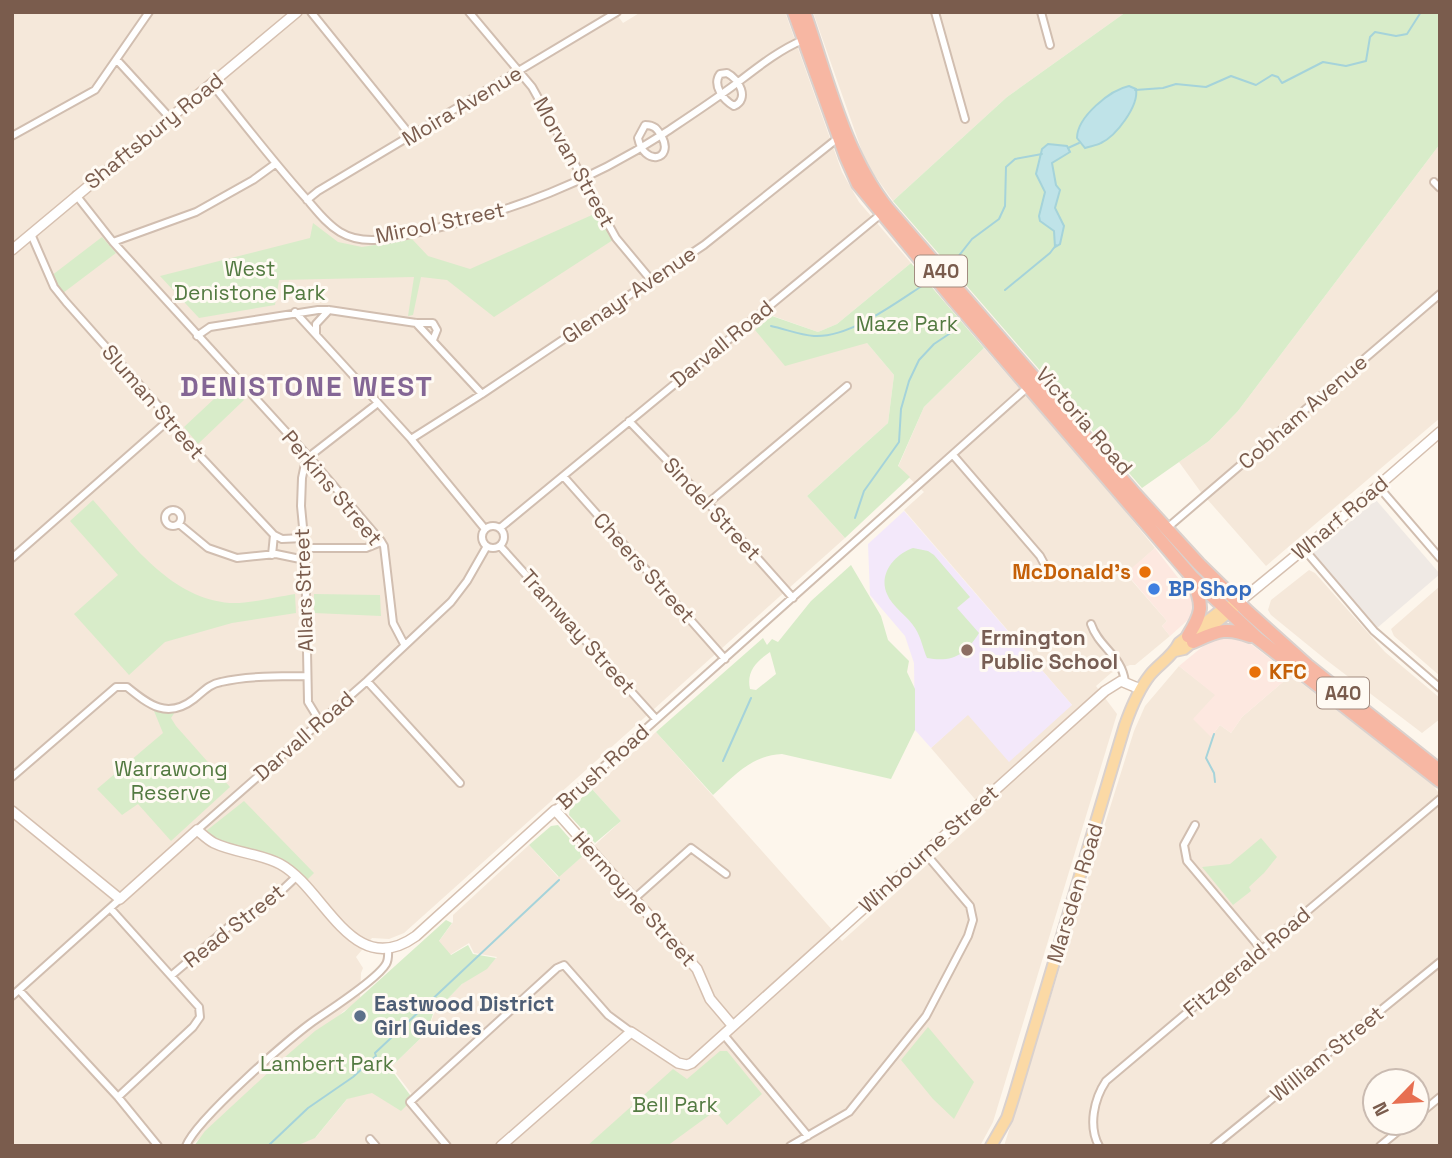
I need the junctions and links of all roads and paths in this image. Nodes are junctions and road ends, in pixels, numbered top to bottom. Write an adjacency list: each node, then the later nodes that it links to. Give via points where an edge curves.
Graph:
1 (149, 12): 12 (street)
2 (297, 12): 15 (street, Shaftsbury Road)
3 (311, 12): 21 (street)
4 (469, 12): 13 (street, Morvan Street)
5 (617, 12): 13 (street, Moira Avenue)
6 (794, 12): 10 (highway, Victoria Road / A40)
7 (804, 12): 58 (highway, Victoria Road / A40, via 857,161 878,197)
8 (935, 12): 18 (street)
9 (1041, 12): 11 (street)
10 (804, 40): 14 (street, Mirool Street); 22 (highway, Victoria Road / A40)
11 (1050, 46)
12 (117, 60): 17 (street); 20 (street, via 95,90)
13 (519, 71): 21 (street, Moira Avenue); 25 (street, Morvan Street)
14 (738, 83): 16 (street, Mirool Street); 16 (street, Mirool Street, via 734,76 720,74 717,85); 16 (street, Mirool Street, via 742,91 739,104 729,103)
15 (212, 84): 17 (street, Shaftsbury Road); 24 (street, Mirool Street)
16 (721, 93): 19 (street, Mirool Street)
17 (171, 119): 28 (street, Shaftsbury Road)
18 (965, 119)
19 (661, 135): 23 (street, Mirool Street); 23 (street, Mirool Street, via 652,125 645,125 638,138); 23 (street, Mirool Street, via 665,150 660,156 645,155)
20 (12, 136)
21 (411, 136): 29 (street, Moira Avenue)
22 (838, 138): 30 (highway, Victoria Road / A40, via 858,184); 34 (street, Glenayr Avenue)
23 (640, 148): 25 (street, Mirool Street)
24 (275, 163): 29 (street, Mirool Street); 32 (street, via 196,212)
25 (584, 180): 29 (street, Mirool Street, via 472,220 382,239 358,240 342,234); 34 (street, Morvan Street, via 616,238)
26 (1434, 182): 27 (street)
27 (1440, 188)
28 (76, 195): 31 (street, Shaftsbury Road); 32 (street, Perkins Street)
29 (307, 200)
30 (881, 214): 43 (highway, Victoria Road / A40); 47 (street, Darvall Road)
31 (31, 234): 33 (street, Shaftsbury Road); 46 (street, Sluman Street, via 54,287)
32 (113, 242): 40 (street, Perkins Street)
33 (12, 250)
34 (651, 280): 44 (street, Glenayr Avenue)
35 (1440, 294): 58 (street, Cobham Avenue)
36 (329, 310): 37 (street); 38 (street); 39 (street, via 316,324)
37 (295, 312): 39 (street); 40 (street, via 210,327)
38 (416, 323): 41 (street); 41 (street, via 435,325)
39 (316, 335): 45 (street)
40 (197, 337): 51 (street, Perkins Street)
41 (433, 340): 44 (street)
42 (847, 386): 54 (street)
43 (1029, 386): 50 (street, Brush Road); 71 (highway, Victoria Road / A40)
44 (482, 394): 49 (street, Glenayr Avenue)
45 (378, 403): 49 (street); 51 (street)
46 (170, 419): 59 (street, Sluman Street); 67 (street)
47 (629, 421): 52 (street, Darvall Road); 54 (street, Sindel Street)
48 (1440, 432): 53 (street, Wharf Road)
49 (411, 439): 57 (street)
50 (953, 454): 70 (street); 72 (street, Brush Road)
51 (309, 457): 60 (street, Allars Street, via 302,478); 61 (street, Perkins Street)
52 (564, 477): 56 (street, Darvall Road); 78 (street, Cheers Street)
53 (1378, 486): 65 (street, Wharf Road); 68 (street)
54 (708, 503): 72 (street, Sindel Street)
55 (179, 524): 66 (street, via 214,551 237,558)
56 (500, 528): 57 (street); 63 (street, via 504,537)
57 (485, 529): 62 (street, via 482,537)
58 (1166, 529): 73 (highway, Victoria Road / A40)
59 (274, 535): 60 (street); 66 (street)
60 (304, 538): 64 (street, Allars Street)
61 (381, 542): 64 (street, via 366,548); 77 (street, Perkins Street, via 393,623)
62 (487, 546): 63 (street); 77 (street, Darvall Road, via 451,602)
63 (500, 546): 84 (street, Tramway Street)
64 (304, 548): 69 (street, Allars Street)
65 (1304, 549): 73 (street, Wharf Road); 82 (street, via 1374,631)
66 (272, 555): 69 (street)
67 (12, 558)
68 (1440, 558)
69 (305, 560): 79 (street, Allars Street)
70 (1048, 571)
71 (1192, 578): 73 (highway, Victoria Road / A40); 76 (highway, via 1201,610)
72 (793, 598): 78 (street, Brush Road)
73 (1231, 608): 75 (highway, Victoria Road / A40); 76 (main road, Marsden Road); 86 (highway, Victoria Road / A40)
74 (1091, 624): 81 (street, via 1122,667)
75 (1257, 638): 76 (highway, via 1227,630); 88 (highway, Victoria Road / A40)
76 (1190, 639): 83 (main road, Marsden Road, via 1184,649 1157,667)
77 (404, 645): 80 (street, Darvall Road)
78 (725, 659): 84 (street, Brush Road)
79 (307, 676): 85 (street, Allars Street, via 309,702); 87 (street, via 221,681 188,703 168,708 146,703 121,686)
80 (367, 681): 85 (street, Darvall Road); 89 (street)
81 (1125, 682): 83 (street); 95 (street, Winbourne Street, via 1105,691)
82 (1439, 688)
83 (1140, 689): 119 (main road, Marsden Road, via 1125,725 1007,1118)
84 (656, 719): 91 (street, Brush Road)
85 (319, 720): 94 (street, Darvall Road)
86 (1440, 770)
87 (12, 777)
88 (1440, 781)
89 (460, 783)
90 (1440, 800): 102 (street, Fitzgerald Road)
91 (555, 810): 98 (street, Hermoyne Street); 101 (street, Brush Road, via 416,936)
92 (12, 811): 99 (street)
93 (1195, 825): 102 (street, via 1184,845 1186,861)
94 (197, 830): 97 (street, via 212,842 268,859); 99 (street, Darvall Road)
95 (925, 853): 107 (street, Winbourne Street); 111 (street, via 970,906 972,926 926,1016 847,1114)
96 (726, 874): 98 (street, via 691,848)
97 (296, 877): 101 (street, via 354,939); 104 (street, Read Street, via 261,910 232,924)
98 (635, 898): 107 (street, Hermoyne Street, via 697,969 710,999)
99 (120, 899): 100 (street, Darvall Road)
100 (110, 908): 104 (street); 105 (street, Darvall Road)
101 (388, 948): 114 (street, via 388,961 382,969 284,1045 197,1126)
102 (1262, 950): 120 (street, Fitzgerald Road, via 1106,1081 1092,1119)
103 (1440, 962): 121 (street, William Street)
104 (172, 975): 110 (street, via 198,1007 198,1022)
105 (19, 990): 106 (street, Darvall Road); 110 (street)
106 (12, 996)
107 (732, 1026): 109 (street, Winbourne Street)
108 (631, 1032): 109 (street, Winbourne Street, via 687,1065); 116 (street, via 608,1015 564,965 557,968 411,1102); 117 (street)
109 (724, 1035): 111 (street)
110 (118, 1097): 113 (street)
111 (808, 1136): 118 (street)
112 (370, 1139): 115 (street)
113 (158, 1146)
114 (186, 1146)
115 (376, 1146)
116 (447, 1146)
117 (501, 1146)
118 (790, 1146)
119 (991, 1146)
120 (1099, 1146)
121 (1214, 1146)

